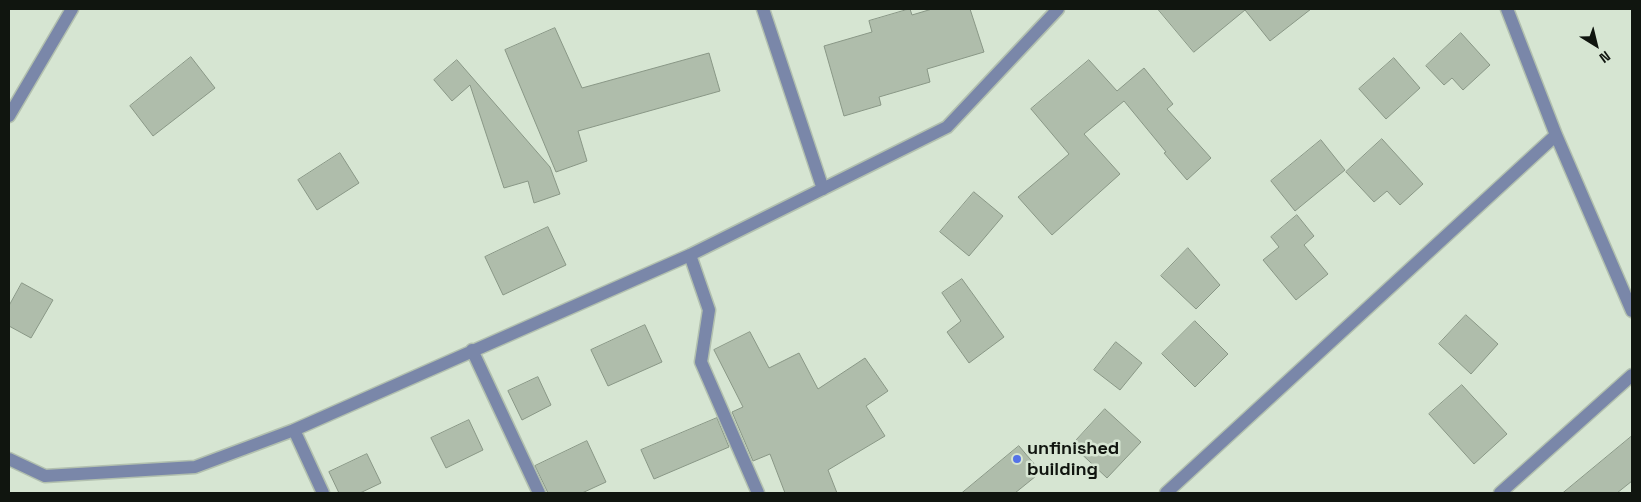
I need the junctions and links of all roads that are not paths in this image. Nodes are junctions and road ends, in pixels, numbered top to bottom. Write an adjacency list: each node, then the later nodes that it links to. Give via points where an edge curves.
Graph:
1 (72, 9): 5 (street)
2 (763, 9): 7 (street)
3 (1058, 9): 7 (street, via 947,127)
4 (1507, 9): 6 (street)
5 (9, 116)
6 (1556, 135): 9 (street); 17 (street)
7 (823, 189): 8 (street)
8 (690, 255): 10 (street); 16 (street, via 709,310 702,362)
9 (1632, 311)
10 (472, 350): 12 (street); 15 (street)
11 (1632, 375): 18 (street)
12 (294, 430): 13 (street, via 195,467 45,476); 14 (street)
13 (9, 459)
14 (324, 493)
15 (539, 493)
16 (758, 493)
17 (1166, 493)
18 (1500, 493)

